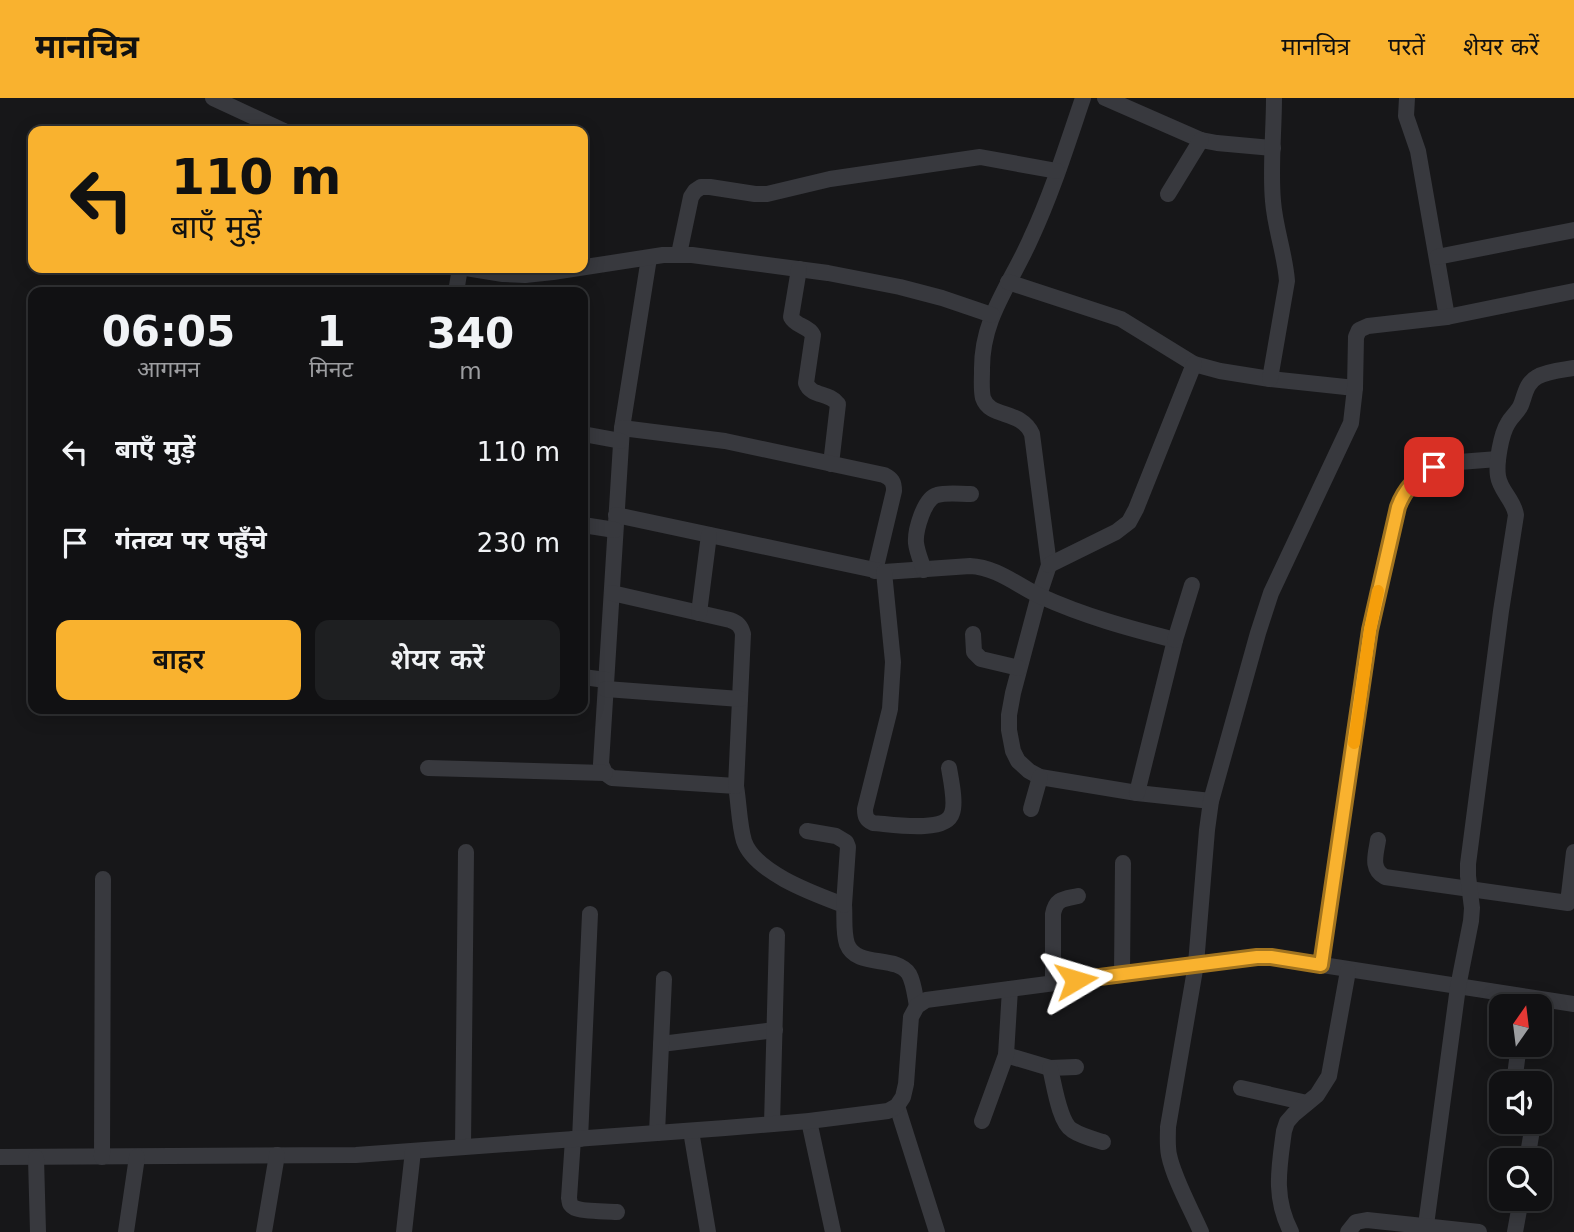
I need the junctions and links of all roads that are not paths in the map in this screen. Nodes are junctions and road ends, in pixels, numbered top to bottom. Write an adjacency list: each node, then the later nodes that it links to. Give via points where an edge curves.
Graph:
1 (213, 98): 6 (street)
2 (1083, 98): 9 (street)
3 (1105, 98): 7 (street)
4 (1275, 98): 8 (street)
5 (1407, 98): 13 (street, via 1406,116 1418,150)
6 (273, 126)
7 (1201, 140): 8 (street); 10 (street)
8 (1273, 148): 25 (street, via 1273,207 1287,281)
9 (1058, 171): 12 (street, via 980,157 830,179 767,194 701,187 691,197); 19 (street)
10 (1168, 194)
11 (1574, 230): 13 (street)
12 (679, 254): 14 (street); 16 (street)
13 (1437, 257): 22 (street)
14 (649, 258): 15 (street); 28 (street)
15 (588, 267)
16 (799, 269): 21 (street, via 912,290); 30 (street, via 791,317 813,335 806,383 813,392 838,404)
17 (514, 273): 18 (street)
18 (544, 273)
19 (1008, 282): 21 (street); 23 (street, via 1121,319)
20 (1574, 290): 22 (street)
21 (992, 315): 35 (street, via 982,347 984,398 998,412 1028,425 1032,434)
22 (1447, 317): 26 (street, via 1359,330)
23 (1194, 364): 25 (street); 35 (street, via 1129,522)
24 (1574, 368): 29 (street, via 1530,382 1506,426)
25 (1270, 379): 26 (street)
26 (1355, 388): 54 (street, via 1348,431 1271,593)
27 (588, 434): 28 (street)
28 (622, 434): 30 (street, via 725,441); 32 (street)
29 (1498, 459): 62 (street, via 1500,485 1516,516 1468,864); 69 (street, via 1434,467 1409,486 1398,507 1370,630)
30 (831, 464): 37 (street, via 892,479 894,491)
31 (971, 494): 36 (street, via 937,495 926,504 916,540)
32 (616, 522): 33 (street); 34 (street); 39 (street)
33 (588, 525)
34 (709, 535): 37 (street); 41 (street)
35 (1049, 565): 40 (street)
36 (924, 570): 37 (street); 40 (street, via 980,566)
37 (879, 572): 49 (street, via 893,662 890,709 865,809 867,820 927,827 949,820 953,807)
38 (1192, 586): 43 (street)
39 (612, 593): 41 (street); 46 (street)
40 (1039, 596): 43 (street, via 1101,621); 44 (street)
41 (698, 612): 47 (street, via 730,620 741,628)
42 (973, 634): 44 (street, via 974,652 981,659)
43 (1175, 640): 53 (street)
44 (1019, 668): 51 (street, via 1009,715 1013,751 1028,771)
45 (588, 679): 46 (street)
46 (606, 685): 47 (street); 50 (street, via 601,764)
47 (740, 699): 52 (street)
48 (428, 768): 50 (street)
49 (949, 768)
50 (606, 773): 52 (street, via 627,780)
51 (1040, 777): 53 (street); 55 (street)
52 (736, 786): 65 (street, via 750,854 792,884)
53 (1137, 793): 54 (street)
54 (1211, 801): 68 (street)
55 (1031, 809)
56 (807, 831): 65 (street, via 836,835 846,842)
57 (1378, 840): 62 (street, via 1375,868 1385,877)
58 (466, 852): 95 (street)
59 (1574, 852): 64 (street)
60 (1123, 863): 71 (street)
61 (103, 879): 99 (street)
62 (1469, 888): 64 (street); 74 (street, via 1471,921)
63 (1079, 896): 73 (street, via 1060,900 1052,914)
64 (1571, 903)
65 (844, 905): 79 (street, via 846,936 853,953 907,971)
66 (590, 914): 93 (street)
67 (777, 935): 80 (street)
68 (1196, 964): 69 (street, via 1271,957); 71 (street); 112 (street, via 1167,1145)
69 (1321, 965): 70 (street)
70 (1348, 971): 74 (street); 86 (street, via 1329,1076)
71 (1122, 974): 73 (street)
72 (664, 979): 81 (street)
73 (1054, 983): 75 (street)
74 (1458, 988): 76 (street); 104 (street)
75 (1010, 989): 79 (street, via 935,998); 82 (street)
76 (1489, 995)
77 (1552, 1003): 78 (street)
78 (1574, 1004)
79 (917, 1006): 87 (street, via 911,1017 906,1084)
80 (775, 1030): 81 (street); 90 (street)
81 (661, 1044): 92 (street)
82 (1006, 1055): 84 (street); 89 (street)
83 (1076, 1067): 84 (street)
84 (1051, 1068): 94 (street, via 1067,1126)
85 (1241, 1088): 86 (street)
86 (1307, 1103): 113 (street, via 1287,1122 1283,1141 1278,1189)
87 (897, 1106): 88 (street); 111 (street)
88 (809, 1121): 90 (street); 110 (street)
89 (982, 1121)
90 (772, 1124): 91 (street)
91 (691, 1130): 92 (street); 109 (street)
92 (657, 1133): 93 (street)
93 (577, 1139): 95 (street); 103 (street, via 570,1204)
94 (1103, 1142)
95 (463, 1147): 96 (street)
96 (413, 1151): 97 (street); 108 (street)
97 (277, 1156): 100 (street); 107 (street)
98 (0, 1157): 101 (street)
99 (102, 1157): 100 (street); 101 (street)
100 (137, 1157): 106 (street)
101 (36, 1158): 105 (street)
102 (1519, 1211): 116 (street)
103 (617, 1212)
104 (1426, 1225): 114 (street, via 1367,1220 1356,1222); 115 (street)
105 (38, 1232)
106 (126, 1232)
107 (264, 1232)
108 (404, 1232)
109 (708, 1232)
110 (833, 1232)
111 (937, 1232)
112 (1201, 1232)
113 (1290, 1232)
114 (1348, 1232)
115 (1479, 1232)
116 (1515, 1232)

